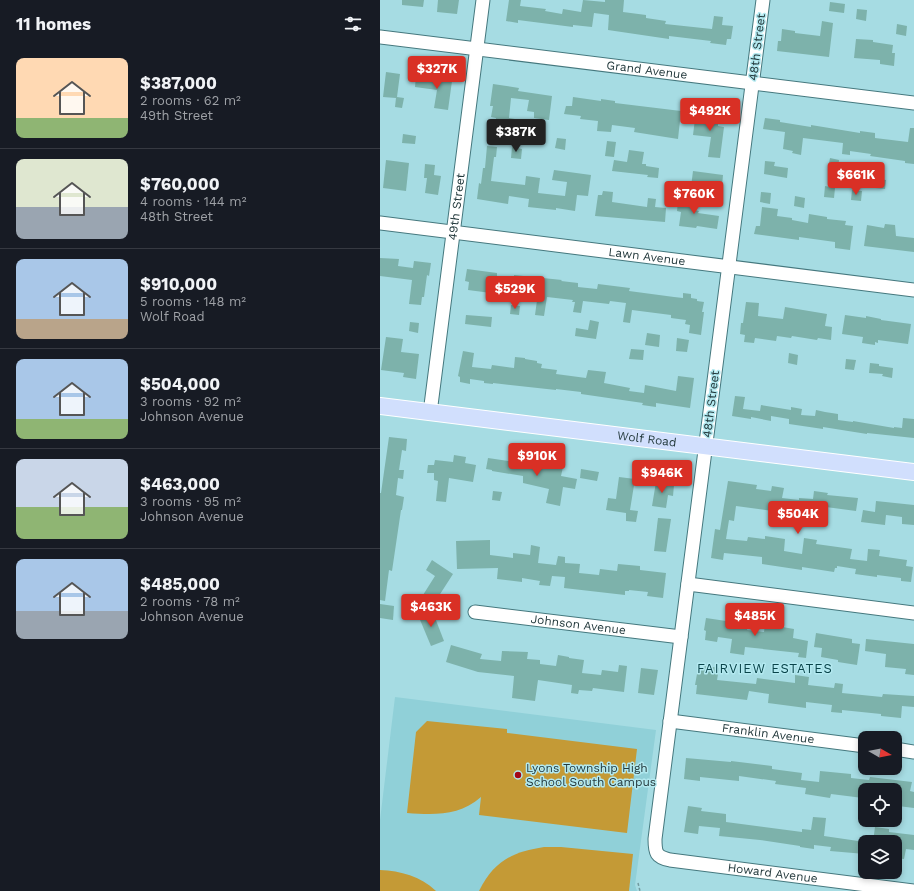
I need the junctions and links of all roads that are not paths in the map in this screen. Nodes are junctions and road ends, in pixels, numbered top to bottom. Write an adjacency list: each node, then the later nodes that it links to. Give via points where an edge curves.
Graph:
1 (482, 0): 4 (street, 49th Street)
2 (763, 0): 5 (street, 48th Street)
3 (380, 37): 4 (street, Grand Avenue)
4 (476, 49): 5 (street, Grand Avenue); 8 (street, 49th Street)
5 (753, 83): 6 (street, Grand Avenue); 9 (street, 48th Street)
6 (914, 103)
7 (380, 223): 8 (street, Lawn Avenue)
8 (453, 232): 9 (street, Lawn Avenue); 12 (street, 49th Street)
9 (729, 266): 10 (street, Lawn Avenue); 13 (street, 48th Street)
10 (914, 290)
11 (380, 406): 12 (main road, Wolf Road)
12 (430, 413): 13 (main road, Wolf Road)
13 (706, 447): 14 (main road, Wolf Road); 15 (street, 48th Street)
14 (914, 472)
15 (688, 584): 17 (street); 18 (street, 48th Street)
16 (475, 612): 18 (street, Johnson Avenue)
17 (914, 613)
18 (681, 637): 19 (street, 48th Street)
19 (670, 721): 20 (street, Franklin Avenue); 23 (street, 48th Street, via 655,838)
20 (858, 745)
21 (902, 751): 22 (street)
22 (914, 752)
23 (657, 854): 24 (street, Howard Avenue, via 663,859)
24 (914, 891)

